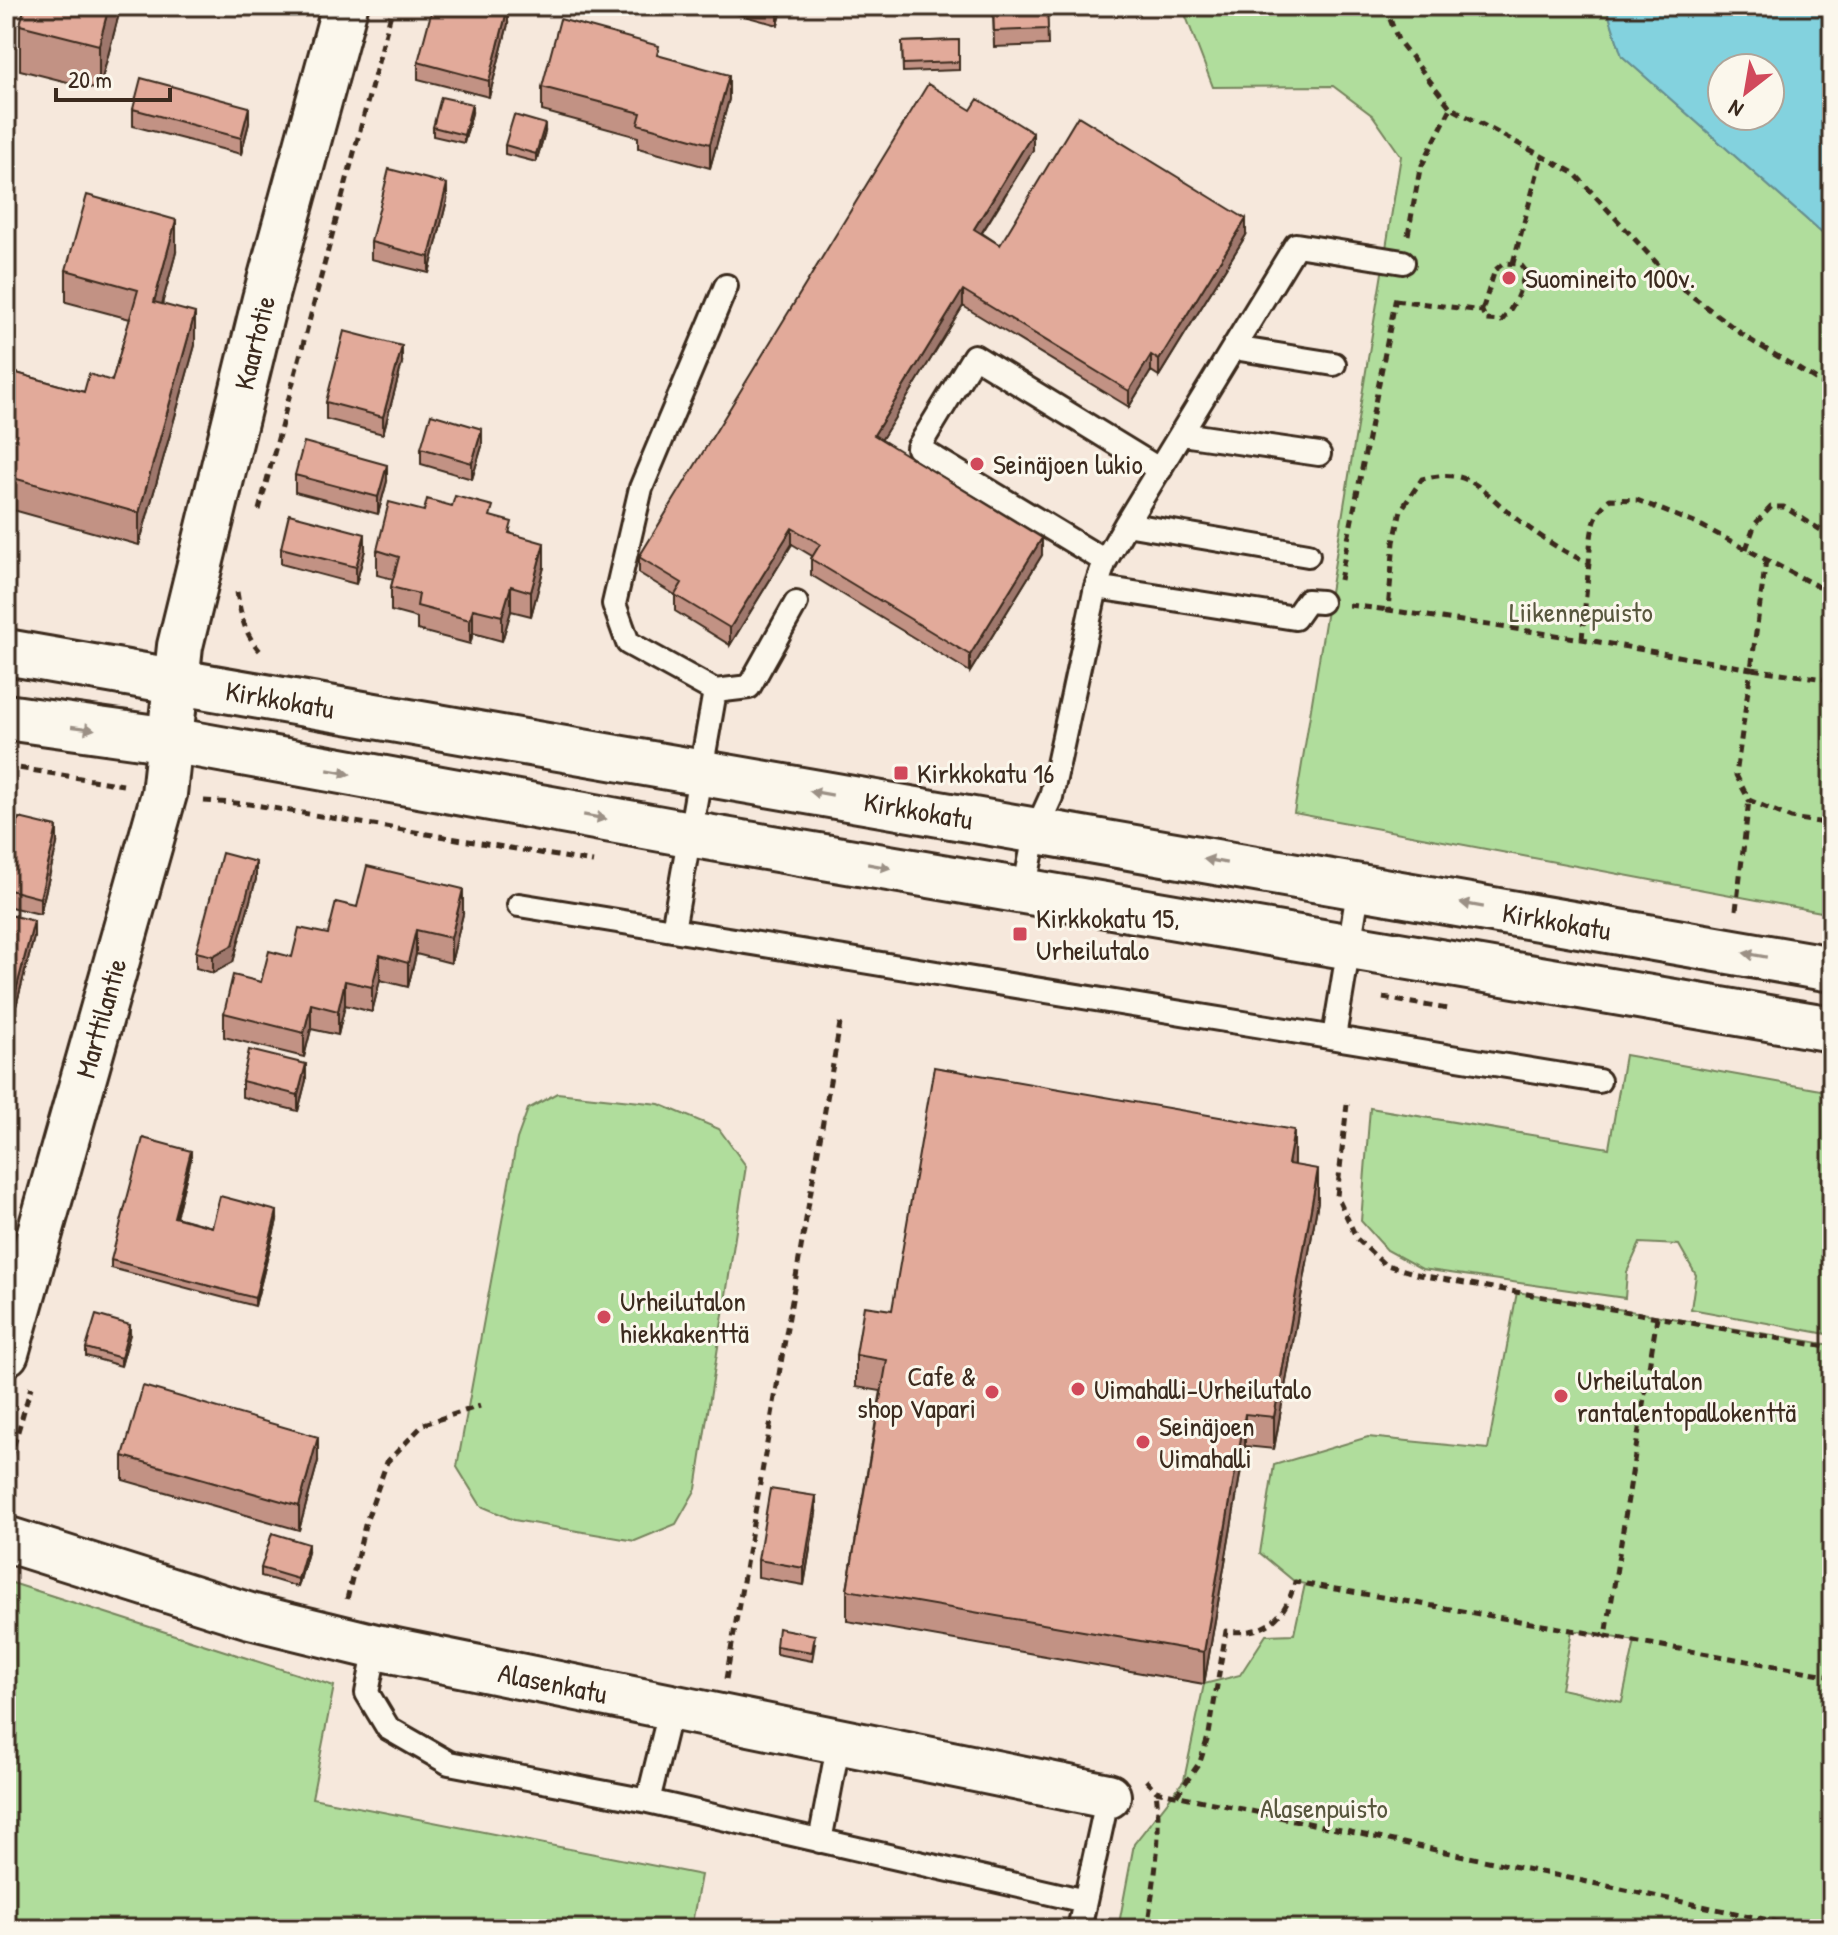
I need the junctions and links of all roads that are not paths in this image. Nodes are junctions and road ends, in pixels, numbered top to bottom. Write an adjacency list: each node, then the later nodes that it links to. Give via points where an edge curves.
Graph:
1 (345, 6): 16 (main road, Kaartotie, via 219,481)
2 (1403, 262): 4 (lane, via 1296,245)
3 (726, 286): 17 (lane, via 641,488 614,604 628,643)
4 (1234, 348): 5 (lane); 6 (lane)
5 (1334, 364)
6 (1182, 434): 7 (lane); 8 (lane)
7 (1319, 454)
8 (1160, 470): 9 (lane); 11 (lane, via 974,356 918,448)
9 (1126, 524): 10 (lane); 11 (lane)
10 (1308, 555)
11 (1105, 561): 12 (lane)
12 (1096, 587): 14 (lane, via 1295,618 1307,601); 21 (lane, via 1051,797)
13 (796, 603): 17 (lane, via 749,687)
14 (1328, 603)
15 (6, 652): 16 (main road, Kirkkokatu)
16 (175, 681): 19 (main road, Marttilantie); 20 (main road, Kirkkokatu)
17 (715, 691): 20 (lane)
18 (6, 717): 19 (main road, one-way to 19)
19 (170, 740): 22 (main road, one-way to 22); 32 (main road, Marttilantie, via 164,794)
20 (700, 772): 21 (main road, Kirkkokatu, one-way to 20); 22 (lane)
21 (1036, 830): 23 (main road, Kirkkokatu, one-way to 21); 24 (lane)
22 (689, 834): 24 (main road, one-way to 24); 26 (lane)
23 (1359, 886): 27 (lane); 28 (main road, Kirkkokatu, one-way to 23)
24 (1024, 891): 27 (main road)
25 (519, 905): 26 (lane)
26 (673, 930): 30 (lane)
27 (1349, 946): 29 (main road); 30 (lane)
28 (1832, 969)
29 (1832, 1029)
30 (1334, 1037): 31 (lane)
31 (1599, 1081)
32 (6, 1353)
33 (6, 1539): 34 (main road, Alasenkatu, via 250,1616)
34 (376, 1647): 35 (main road, Alasenkatu); 38 (lane, via 367,1693 388,1728 449,1763)
35 (671, 1707): 36 (main road, Alasenkatu); 38 (lane)
36 (839, 1741): 37 (main road, Alasenkatu); 39 (lane)
37 (1122, 1783): 40 (lane)
38 (648, 1801): 39 (lane)
39 (820, 1841): 40 (lane)
40 (1085, 1901): 41 (lane)
41 (1079, 1929)

